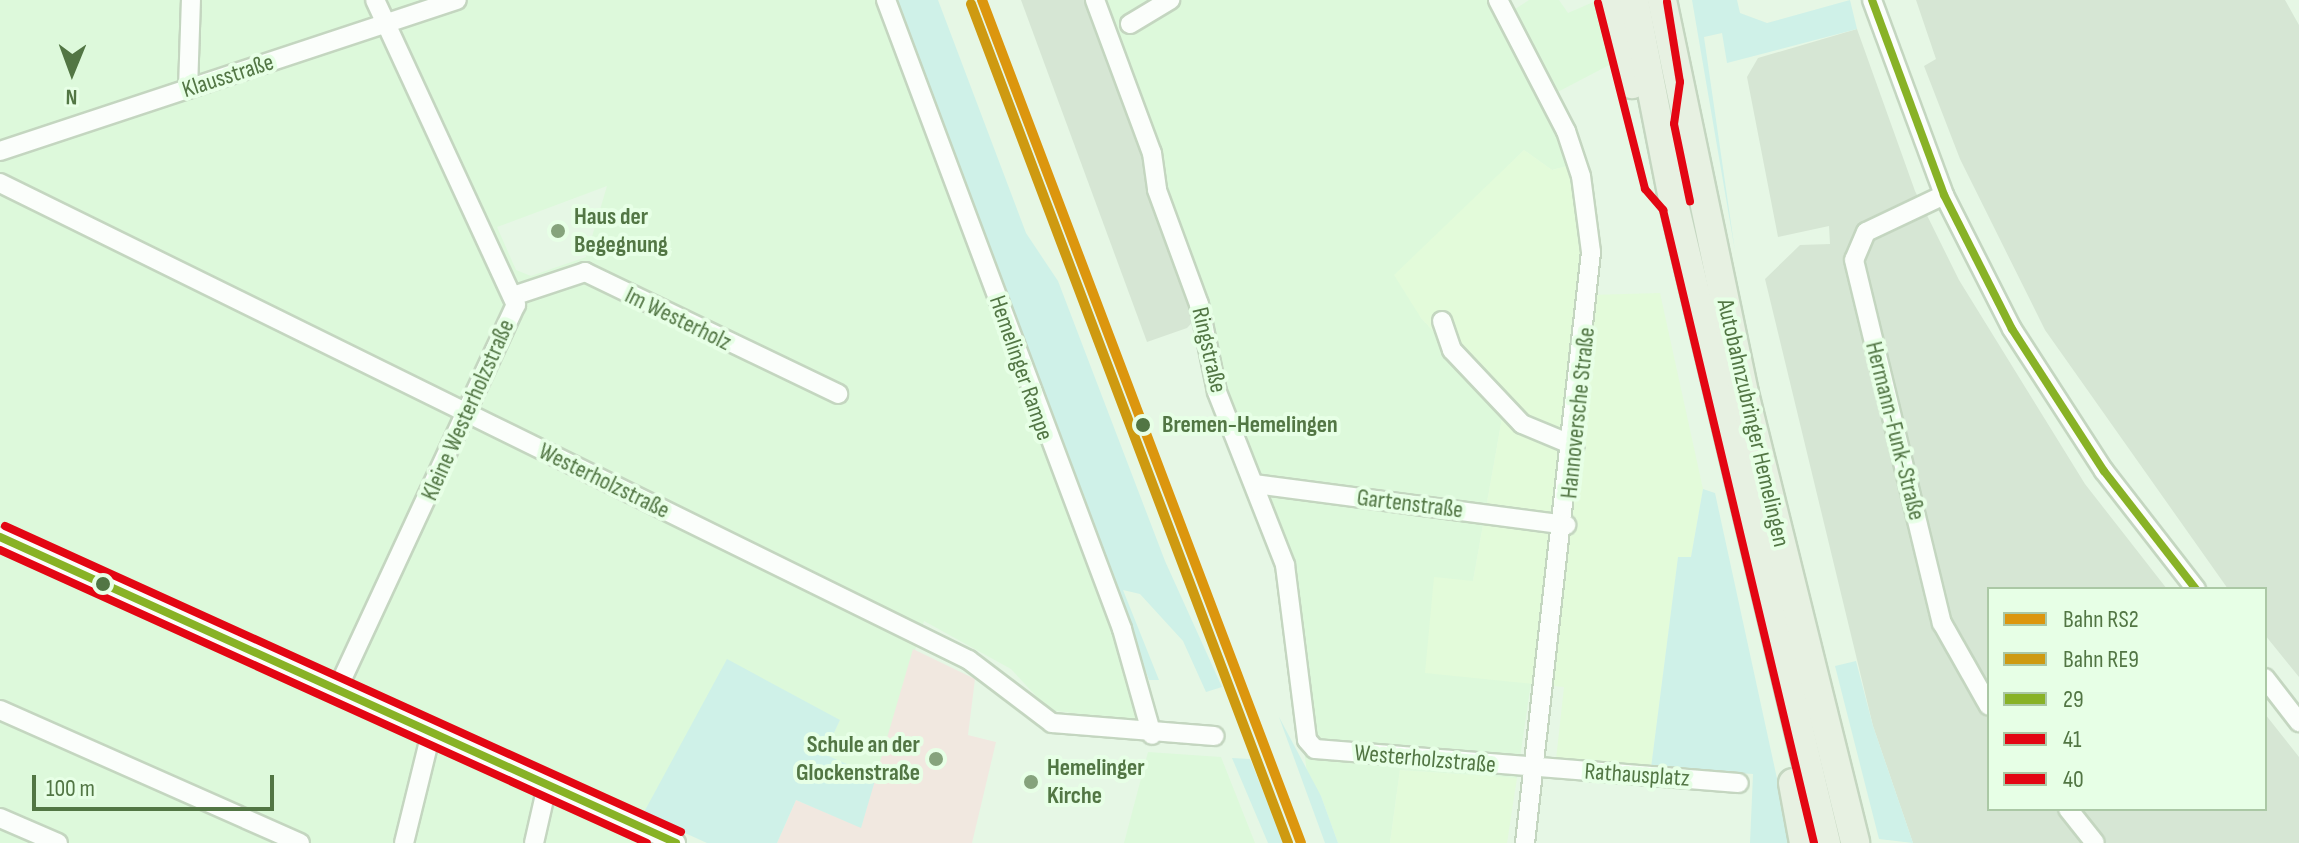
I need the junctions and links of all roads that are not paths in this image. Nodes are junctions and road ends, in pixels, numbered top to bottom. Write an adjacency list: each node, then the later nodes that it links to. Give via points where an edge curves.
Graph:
1 (191, 0): 15 (street)
2 (375, 0): 13 (street, Kleine Westerholzstraße)
3 (457, 0): 13 (street, Klausstraße)
4 (886, 0): 37 (street, Hemelinger Rampe, via 1122,629)
5 (1095, 0): 26 (street, Ringstraße, via 1152,153 1157,190 1199,304 1217,392)
6 (1170, 0): 14 (street)
7 (1498, 0): 25 (street, Hannoversche Straße, via 1549,93 1586,201 1591,292)
8 (1610, 0): 20 (highway, via 1656,185)
9 (1634, 0): 20 (highway, Autobahnzubringer Hemelingen)
10 (1662, 0): 16 (highway, Autobahnzubringer Hemelingen)
11 (1679, 0): 16 (highway, via 1692,82)
12 (1872, 0): 19 (street)
13 (388, 23): 15 (street, Klausstraße); 21 (street, Kleine Westerholzstraße)
14 (1130, 24)
15 (188, 89): 17 (street, Klausstraße)
16 (1686, 123): 41 (highway, Autobahnzubringer Hemelingen)
17 (0, 151)
18 (0, 183): 24 (street, Westerholzstraße)
19 (1944, 195): 29 (street, via 2038,374); 33 (street, Hermann-Funk-Straße, via 1866,232 1854,260 1942,623)
20 (1674, 204): 30 (highway, Autobahnzubringer Hemelingen)
21 (516, 295): 23 (street, Im Westerholz, via 585,272); 24 (street, Kleine Westerholzstraße)
22 (1442, 321): 25 (street, via 1452,350 1522,424)
23 (838, 394)
24 (466, 413): 32 (street, Kleine Westerholzstraße); 37 (street, Westerholzstraße, via 969,660 1052,723)
25 (1575, 446): 27 (street, Hannoversche Straße)
26 (1255, 484): 27 (street, Gartenstraße); 39 (street, Ringstraße, via 1285,565 1300,714)
27 (1566, 525): 40 (street, Hannoversche Straße)
28 (0, 537): 32 (street)
29 (2195, 587)
30 (1774, 637): 52 (highway, via 1769,678); 53 (highway, Autobahnzubringer Hemelingen)
31 (2267, 681): 35 (street)
32 (337, 690): 36 (street)
33 (1987, 702)
34 (0, 710): 47 (street)
35 (2299, 722)
36 (431, 733): 43 (street); 48 (street)
37 (1152, 735): 38 (street, Westerholzstraße)
38 (1214, 736)
39 (1315, 749): 40 (street, Westerholzstraße)
40 (1535, 768): 42 (street, Rathausplatz); 51 (street, Hannoversche Straße)
41 (1836, 768): 54 (highway, Autobahnzubringer Hemelingen); 55 (highway)
42 (1739, 783)
43 (547, 786): 49 (street); 50 (street)
44 (2070, 811): 56 (street)
45 (0, 818): 46 (street)
46 (58, 843)
47 (300, 843)
48 (404, 843)
49 (534, 843)
50 (676, 843)
51 (1525, 843)
52 (1804, 843)
53 (1826, 843)
54 (1855, 843)
55 (1871, 843)
56 (2095, 843)

